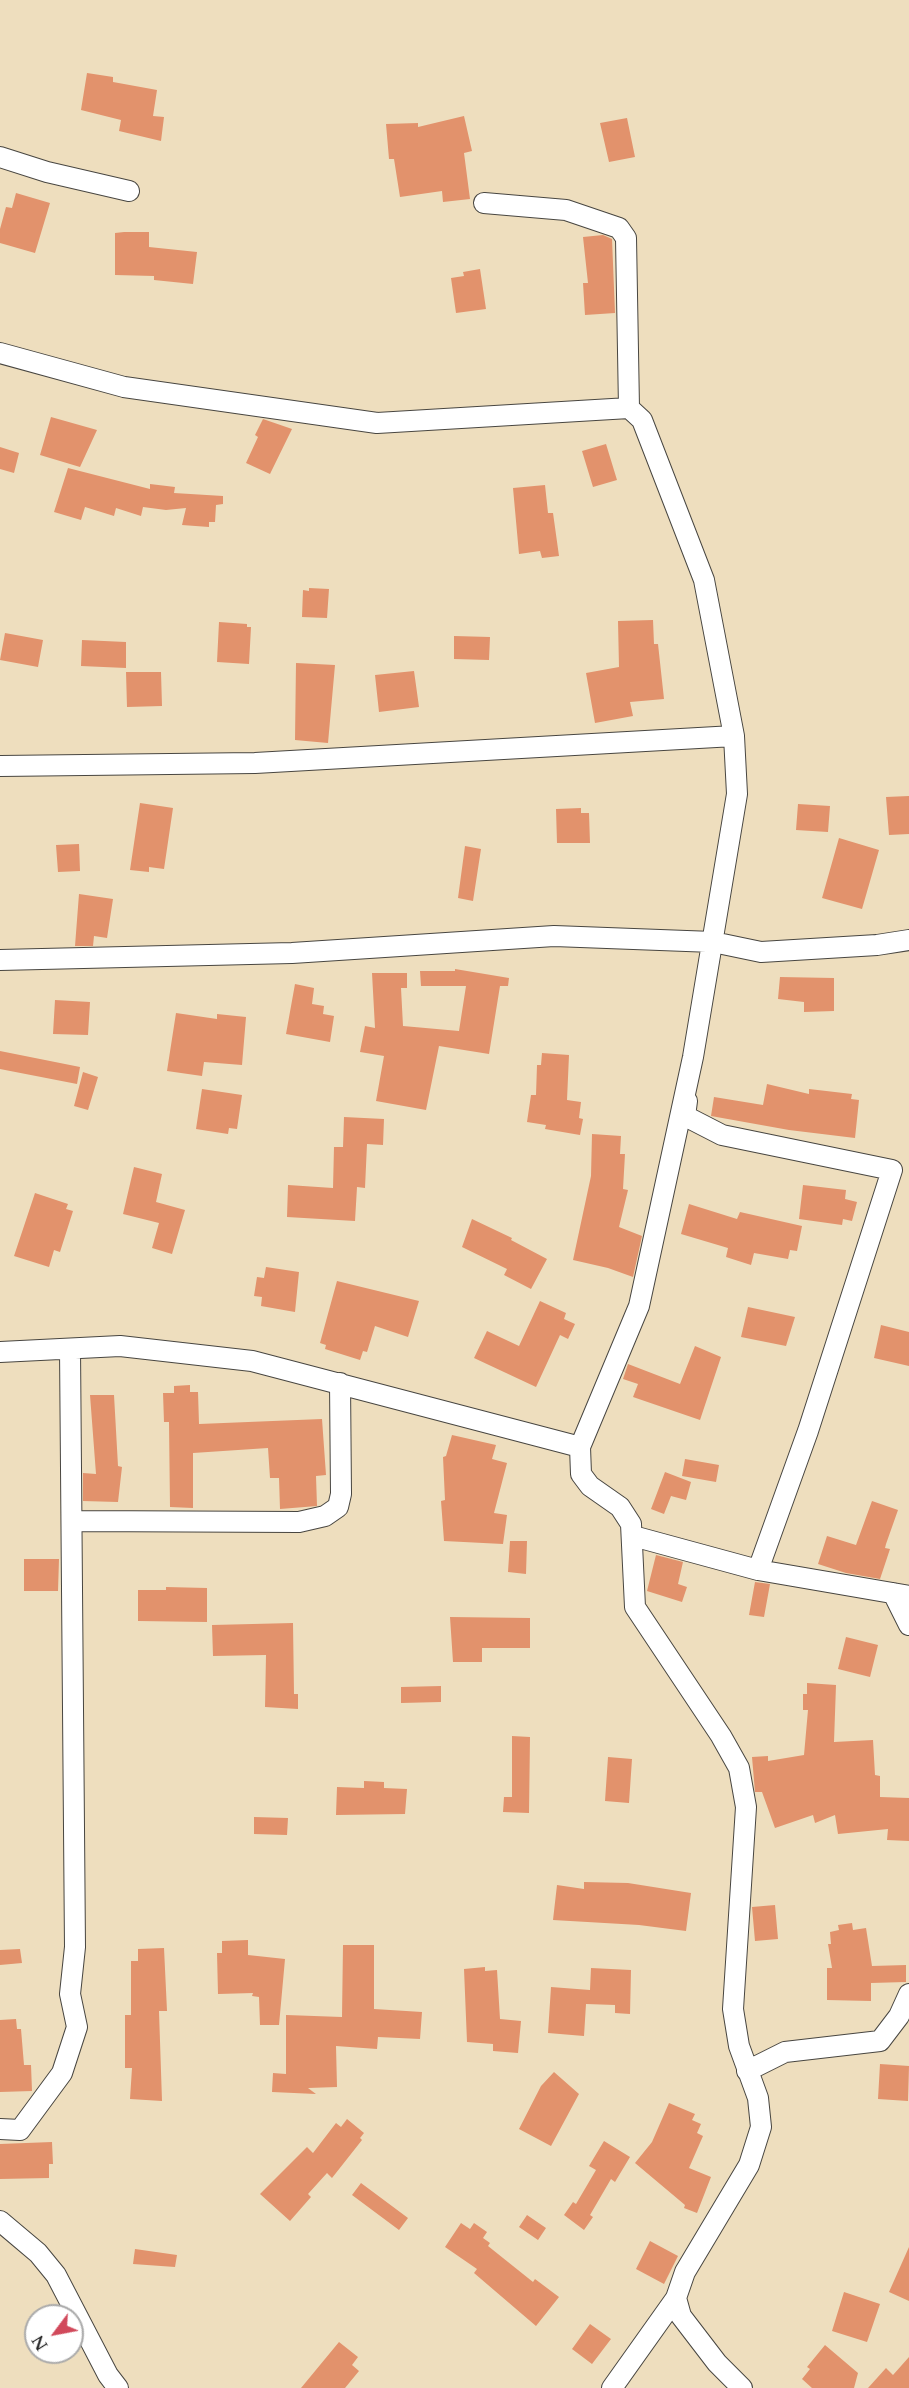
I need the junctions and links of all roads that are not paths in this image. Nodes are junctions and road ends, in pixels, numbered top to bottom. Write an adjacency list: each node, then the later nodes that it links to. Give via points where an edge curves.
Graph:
1 (0, 157): 2 (street)
2 (129, 191)
3 (484, 203): 5 (street, via 566,210 619,228 626,238)
4 (0, 353): 5 (street, via 124,387 376,423)
5 (629, 408): 6 (street, via 642,420 704,580)
6 (734, 736): 7 (street, via 255,762); 9 (street, via 737,794)
7 (0, 766)
8 (909, 940): 9 (street, via 761,952)
9 (713, 942): 10 (street, via 554,936 292,953); 11 (street)
10 (0, 960)
11 (693, 1057): 15 (street, via 639,1306); 18 (street, via 685,1116 722,1135 892,1170 808,1431)
12 (70, 1349): 13 (street); 14 (street, via 120,1346 252,1361); 16 (street)
13 (0, 1353)
14 (340, 1383): 15 (street); 16 (street, via 341,1494 338,1507 325,1516 299,1522)
15 (580, 1447): 17 (street, via 581,1473 590,1486 620,1507 631,1524)
16 (73, 1521): 23 (street, via 75,1947 70,1994 77,2026 62,2073 20,2130)
17 (633, 1536): 18 (street); 22 (street, via 635,1607 739,1768 746,1807 733,2009)
18 (758, 1570): 19 (street)
19 (901, 1595): 20 (street)
20 (909, 1625)
21 (909, 1994): 22 (street, via 899,2016 880,2041 785,2052)
22 (747, 2071): 25 (street, via 758,2098 761,2127 748,2165 684,2272)
23 (0, 2128)
24 (0, 2221): 26 (street, via 38,2253 56,2276)
25 (676, 2298): 27 (street); 28 (street, via 681,2316)
26 (118, 2388)
27 (612, 2388)
28 (742, 2388)

